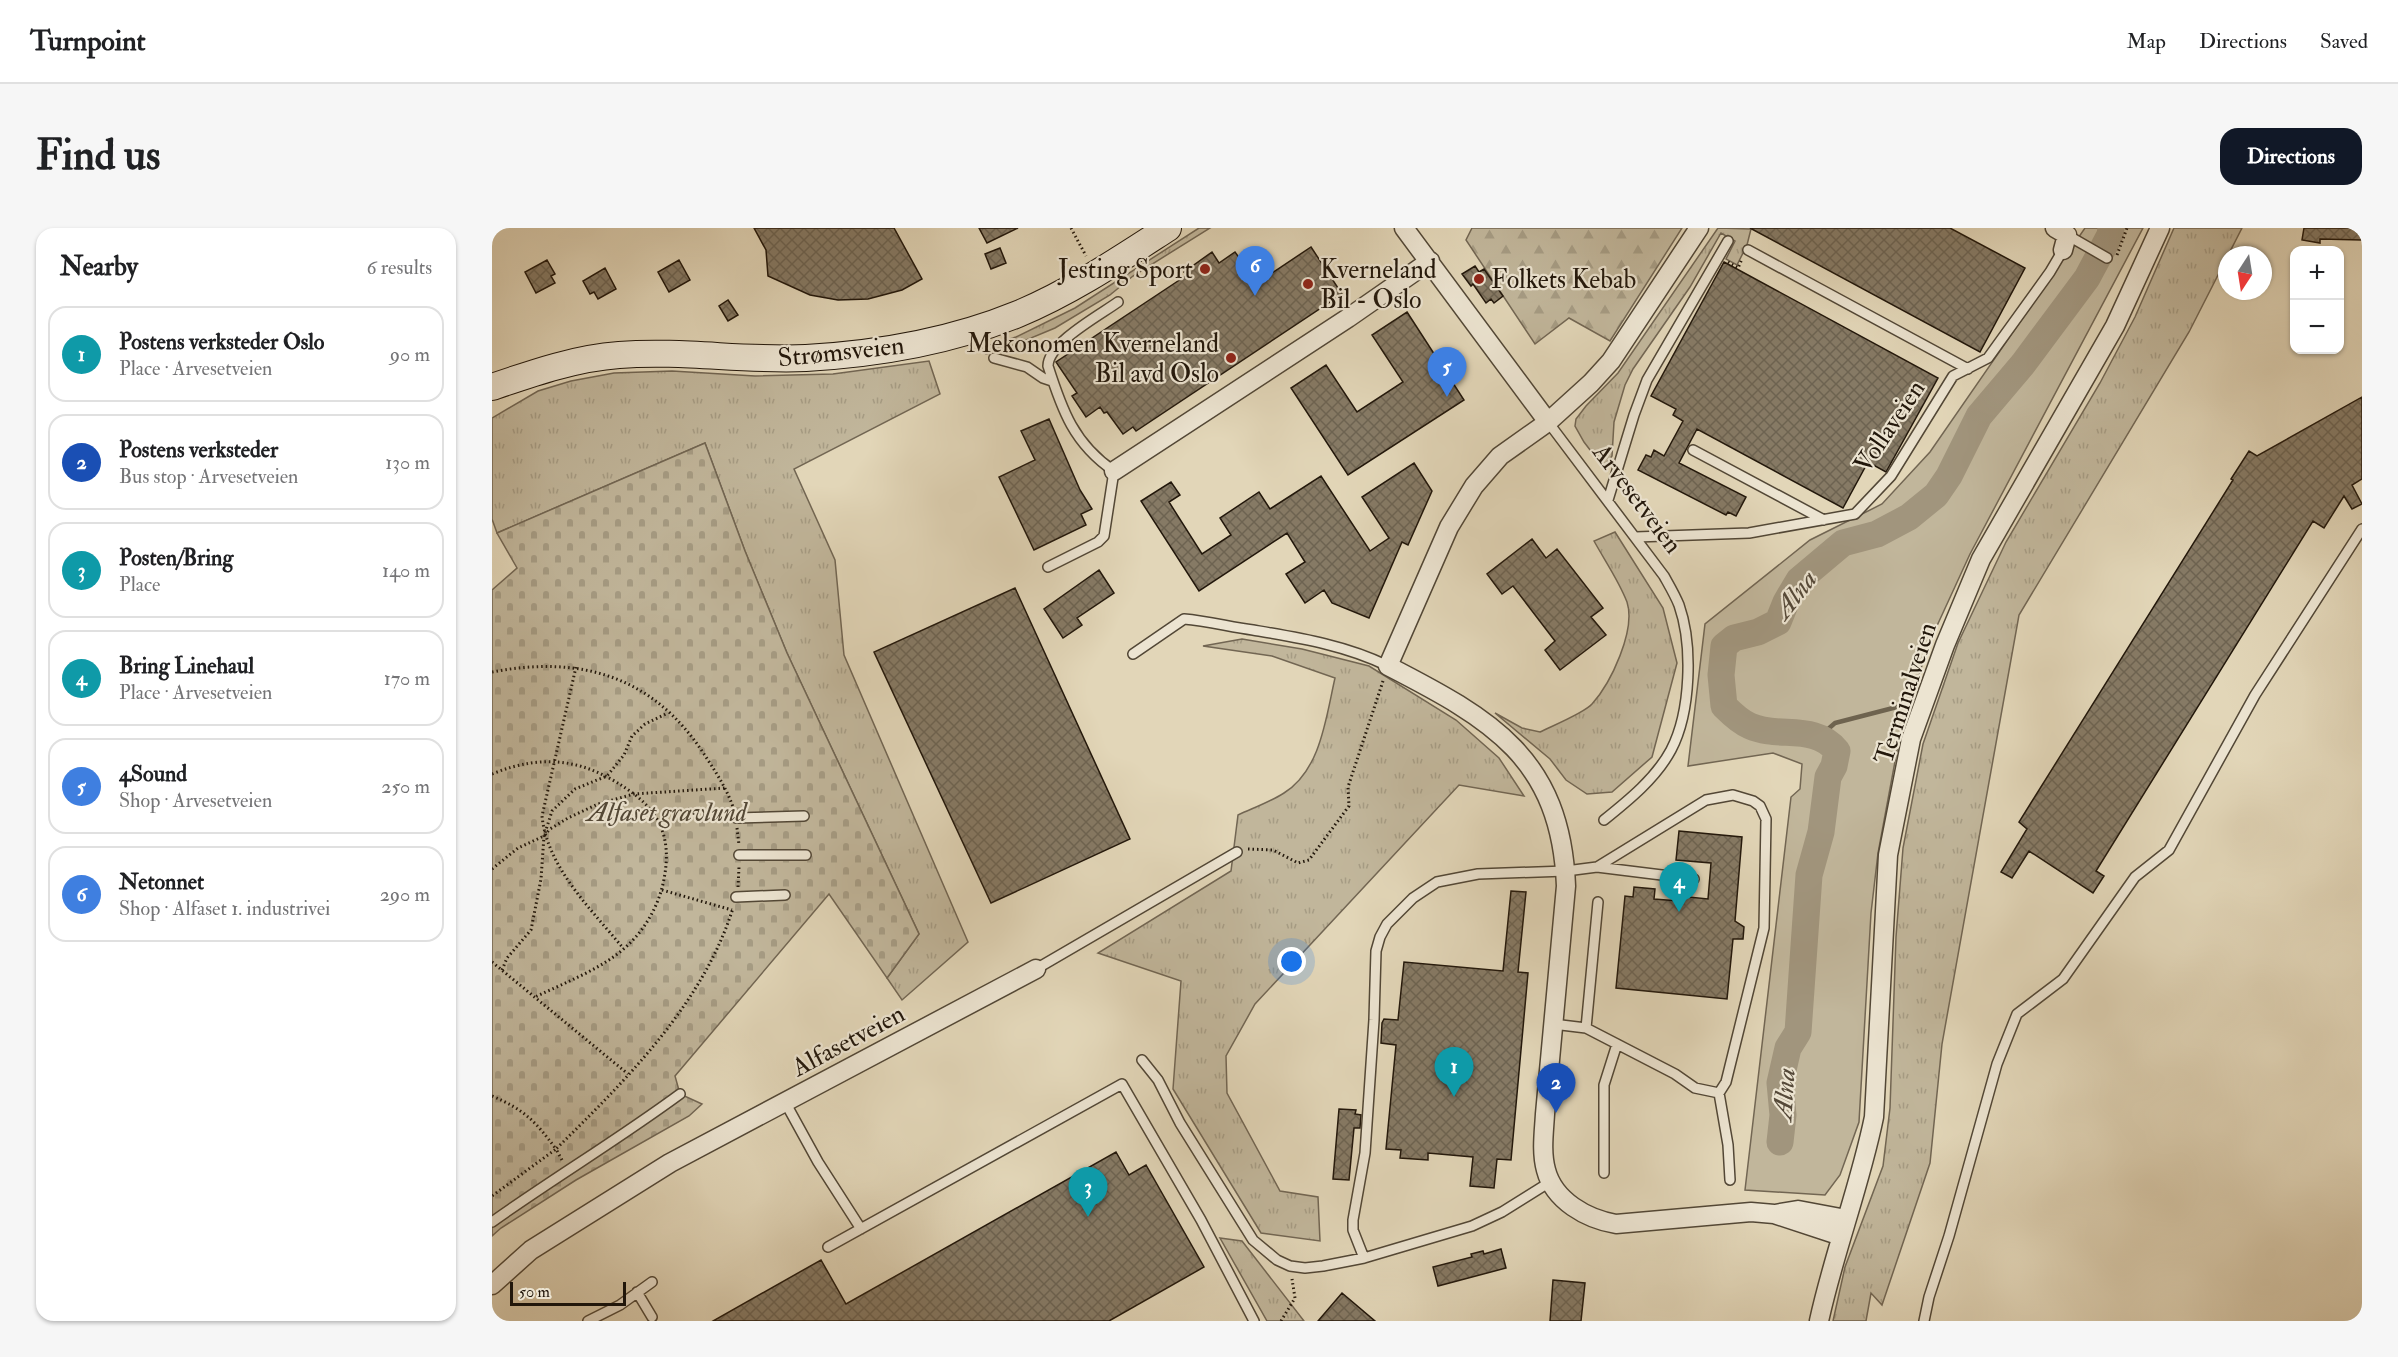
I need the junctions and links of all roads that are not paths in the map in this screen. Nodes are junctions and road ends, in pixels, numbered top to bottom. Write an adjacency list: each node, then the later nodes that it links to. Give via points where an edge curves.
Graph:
1 (1168, 228): 14 (main road, Strømsveien, via 1033,307 946,337 807,358 619,355 566,364)
2 (1404, 228): 9 (street, Arvesetveien)
3 (1699, 228): 15 (street, via 1611,361)
4 (2160, 228): 49 (street, Terminalveien, via 2115,326 1981,559 1911,739 1888,855 1874,1117)
5 (2062, 238): 8 (lane); 12 (lane, Vollaveien, via 2050,272 1988,358)
6 (1728, 241): 18 (lane, via 1647,380)
7 (1748, 250): 12 (lane)
8 (2112, 258)
9 (1430, 261): 15 (street, Arvesetveien); 17 (street)
10 (1118, 302): 13 (lane, via 1054,349 1048,358)
11 (994, 358): 13 (lane)
12 (1968, 369): 19 (lane, Vollaveien, via 1953,376 1891,476 1855,514)
13 (1052, 381): 17 (lane, via 1083,444)
14 (492, 387)
15 (1548, 422): 18 (lane, Arvesetveien); 24 (street, via 1500,456 1474,486 1449,527)
16 (1693, 450): 19 (lane)
17 (1114, 471): 22 (lane, via 1104,536)
18 (1608, 500): 21 (lane, Arvesetveien)
19 (1824, 520): 21 (lane, Vollaveien, via 1749,533)
20 (2362, 529): 60 (lane, via 2255,695 2169,850 2135,877 2063,979 2018,1014 1997,1064)
21 (1636, 537): 27 (lane, Arvesetveien, via 1664,576 1678,604 1685,629 1685,712 1672,749 1662,764)
22 (1048, 567)
23 (1133, 654): 24 (lane, via 1184,619 1317,641)
24 (1388, 666): 32 (street, via 1462,705 1500,733 1526,760 1554,812)
25 (804, 816): 26 (lane)
26 (736, 818)
27 (1605, 820)
28 (1237, 852): 37 (lane, Alfasetveien)
29 (739, 855): 30 (lane)
30 (806, 855)
31 (1597, 867): 32 (lane); 33 (lane); 42 (lane, via 1706,800 1734,795 1753,801 1763,812 1767,836 1764,927 1726,1082)
32 (1566, 871): 38 (street); 52 (lane, via 1478,874 1437,882 1413,898 1387,924 1380,937 1376,951 1365,1153 1353,1220)
33 (1694, 879)
34 (785, 895): 35 (lane)
35 (736, 897)
36 (1598, 902): 39 (lane)
37 (1036, 969): 44 (street, Alfasetveien)
38 (1553, 1024): 39 (lane); 47 (street, via 1544,1134 1545,1168)
39 (1586, 1028): 40 (lane)
40 (1617, 1044): 42 (lane, via 1695,1088); 45 (lane, via 1604,1085)
41 (1142, 1060): 52 (lane, via 1158,1080 1180,1123 1253,1240 1290,1266 1305,1268)
42 (1719, 1093): 46 (lane)
43 (680, 1094): 48 (lane)
44 (785, 1102): 50 (lane); 54 (street, Alfasetveien, via 670,1163 531,1250)
45 (1604, 1173)
46 (1730, 1180)
47 (1550, 1182): 49 (street, via 1558,1194 1602,1222 1637,1224 1726,1213 1798,1210); 52 (lane, via 1472,1226)
48 (492, 1222)
49 (1844, 1228): 59 (street, Terminalveien)
50 (861, 1229): 51 (lane); 58 (lane, via 1122,1084)
51 (828, 1247)
52 (1364, 1258)
53 (652, 1282): 55 (lane)
54 (492, 1285)
55 (637, 1292): 56 (lane); 57 (lane)
56 (652, 1317)
57 (588, 1321)
58 (1254, 1321)
59 (1820, 1321)
60 (1924, 1321)

